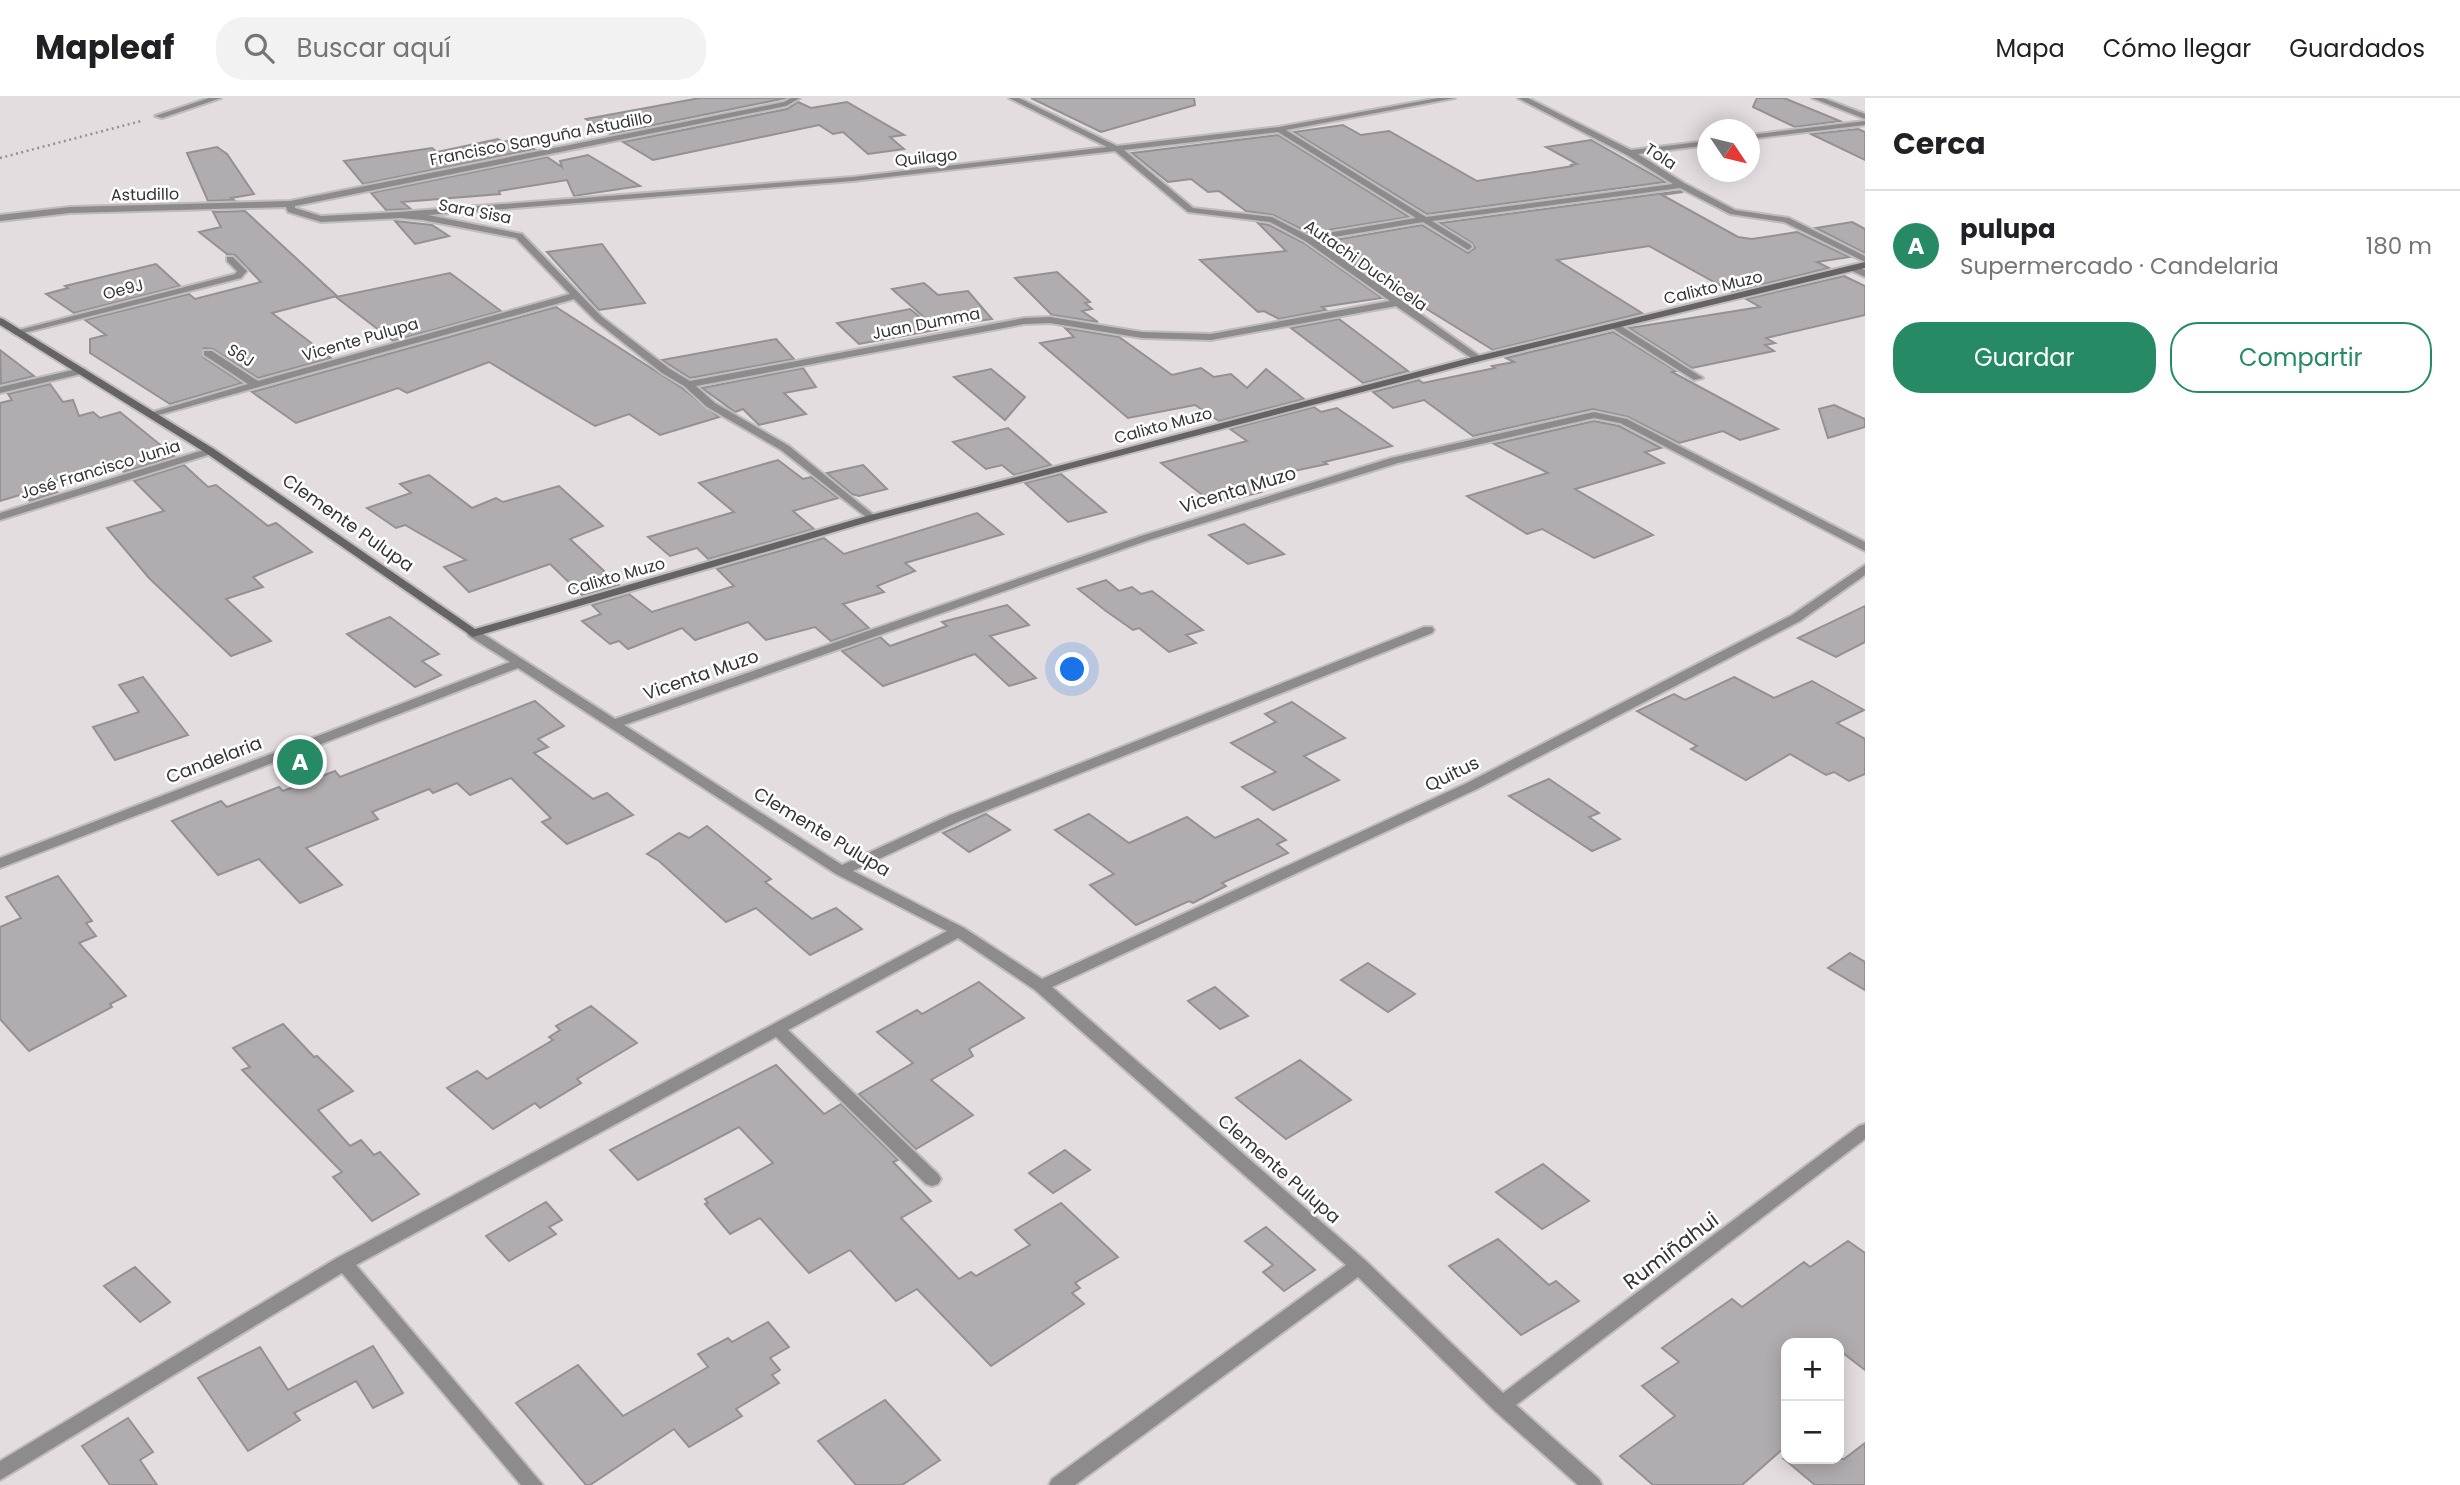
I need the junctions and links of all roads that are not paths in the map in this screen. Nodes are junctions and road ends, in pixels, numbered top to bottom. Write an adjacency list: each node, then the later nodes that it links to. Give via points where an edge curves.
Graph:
1 (217, 98): 8 (street)
2 (796, 98): 16 (street, Francisco Sanguña Astudillo, via 786,104)
3 (1013, 98): 13 (street, Autachi Duchicela)
4 (1451, 98): 10 (street, Quilago)
5 (1522, 98): 14 (street, Tola)
6 (1816, 98): 7 (street)
7 (1863, 115)
8 (159, 116)
9 (1865, 123): 11 (street)
10 (1279, 129): 13 (street, Quilago); 19 (street)
11 (1760, 136)
12 (1697, 144): 14 (street)
13 (1118, 149): 17 (street, Quilago, via 853,179); 20 (street, Autachi Duchicela, via 1191,210 1267,218)
14 (1630, 153): 15 (street, Tola)
15 (1681, 185): 19 (street); 23 (street, Tola, via 1733,212 1786,220)
16 (290, 204): 17 (street, Sara Sisa, via 291,210 321,219); 18 (street, Astudillo, via 70,209)
17 (400, 215): 25 (street, Sara Sisa, via 519,236)
18 (0, 218)
19 (1428, 219): 20 (street); 21 (street)
20 (1308, 239): 26 (street, Autachi Duchicela)
21 (1468, 247)
22 (230, 259): 29 (street, Oe9J, via 242,271 238,276)
23 (1865, 259)
24 (1862, 270): 28 (street, Calixto Muzo)
25 (577, 295): 34 (street, Vicente Pulupa); 35 (street, Sara Sisa, via 599,319)
26 (1396, 303): 31 (street, Autachi Duchicela); 35 (street, Juan Dumma, via 1211,337 1154,336 1050,320 1024,321)
27 (0, 321): 29 (street, Clemente Pulupa)
28 (1615, 326): 31 (street, Calixto Muzo); 33 (street)
29 (16, 332): 32 (street, Clemente Pulupa)
30 (208, 353): 34 (street, S6J)
31 (1477, 359): 40 (street, Calixto Muzo)
32 (81, 371): 36 (street); 37 (street, Clemente Pulupa)
33 (1698, 378)
34 (256, 384): 37 (street, Vicente Pulupa)
35 (688, 384): 40 (street, via 711,405 785,448)
36 (0, 390)
37 (151, 414): 38 (street, Clemente Pulupa)
38 (210, 451): 39 (street, José Francisco Junia); 44 (street, Clemente Pulupa)
39 (0, 517)
40 (872, 518): 44 (street, Calixto Muzo)
41 (1865, 547): 46 (street, Vicenta Muzo, via 1623,421 1594,415 1395,460 1132,542)
42 (1865, 569): 50 (street, Quitus, via 1797,618 1472,786)
43 (1429, 631): 48 (street, via 954,818)
44 (473, 633): 45 (street, Clemente Pulupa)
45 (520, 663): 46 (street, Clemente Pulupa); 47 (street, Candelaria)
46 (614, 724): 48 (street, Clemente Pulupa)
47 (0, 863)
48 (841, 871): 49 (street, Clemente Pulupa)
49 (959, 931): 50 (street, Clemente Pulupa); 51 (street)
50 (1041, 986): 55 (street, Clemente Pulupa)
51 (778, 1030): 53 (street); 54 (street)
52 (1865, 1130): 56 (street, Rumiñahui)
53 (932, 1179)
54 (344, 1264): 57 (street); 58 (street)
55 (1359, 1266): 56 (street, Clemente Pulupa); 59 (street)
56 (1502, 1405): 60 (street, Clemente Pulupa)
57 (0, 1471)
58 (533, 1485)
59 (1059, 1485)
60 (1592, 1485)

